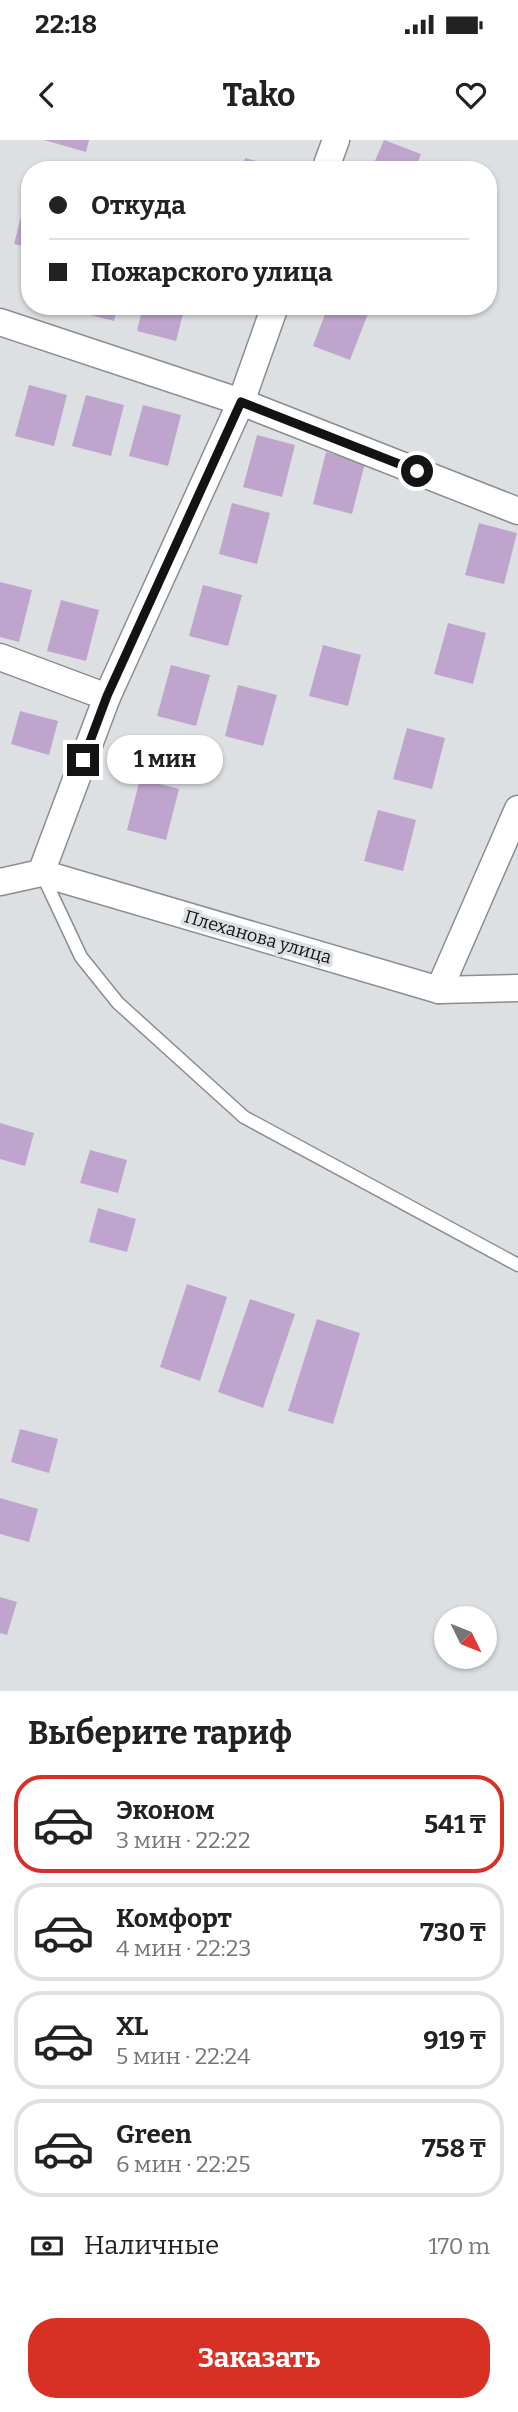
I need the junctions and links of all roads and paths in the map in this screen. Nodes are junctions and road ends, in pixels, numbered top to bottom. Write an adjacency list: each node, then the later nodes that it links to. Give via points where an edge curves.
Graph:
1 (336, 140): 2 (street)
2 (328, 161)
3 (272, 315): 5 (street)
4 (0, 322): 5 (street)
5 (241, 402): 6 (street); 8 (street)
6 (518, 511)
7 (0, 657): 8 (street)
8 (107, 696): 10 (street)
9 (518, 809): 13 (street)
10 (41, 873): 11 (street, Плеханова улица); 13 (street, Плеханова улица); 14 (lane, via 81,957 118,1003 244,1117)
11 (0, 882)
12 (518, 988): 13 (street, Плеханова улица)
13 (439, 990)
14 (518, 1265)

